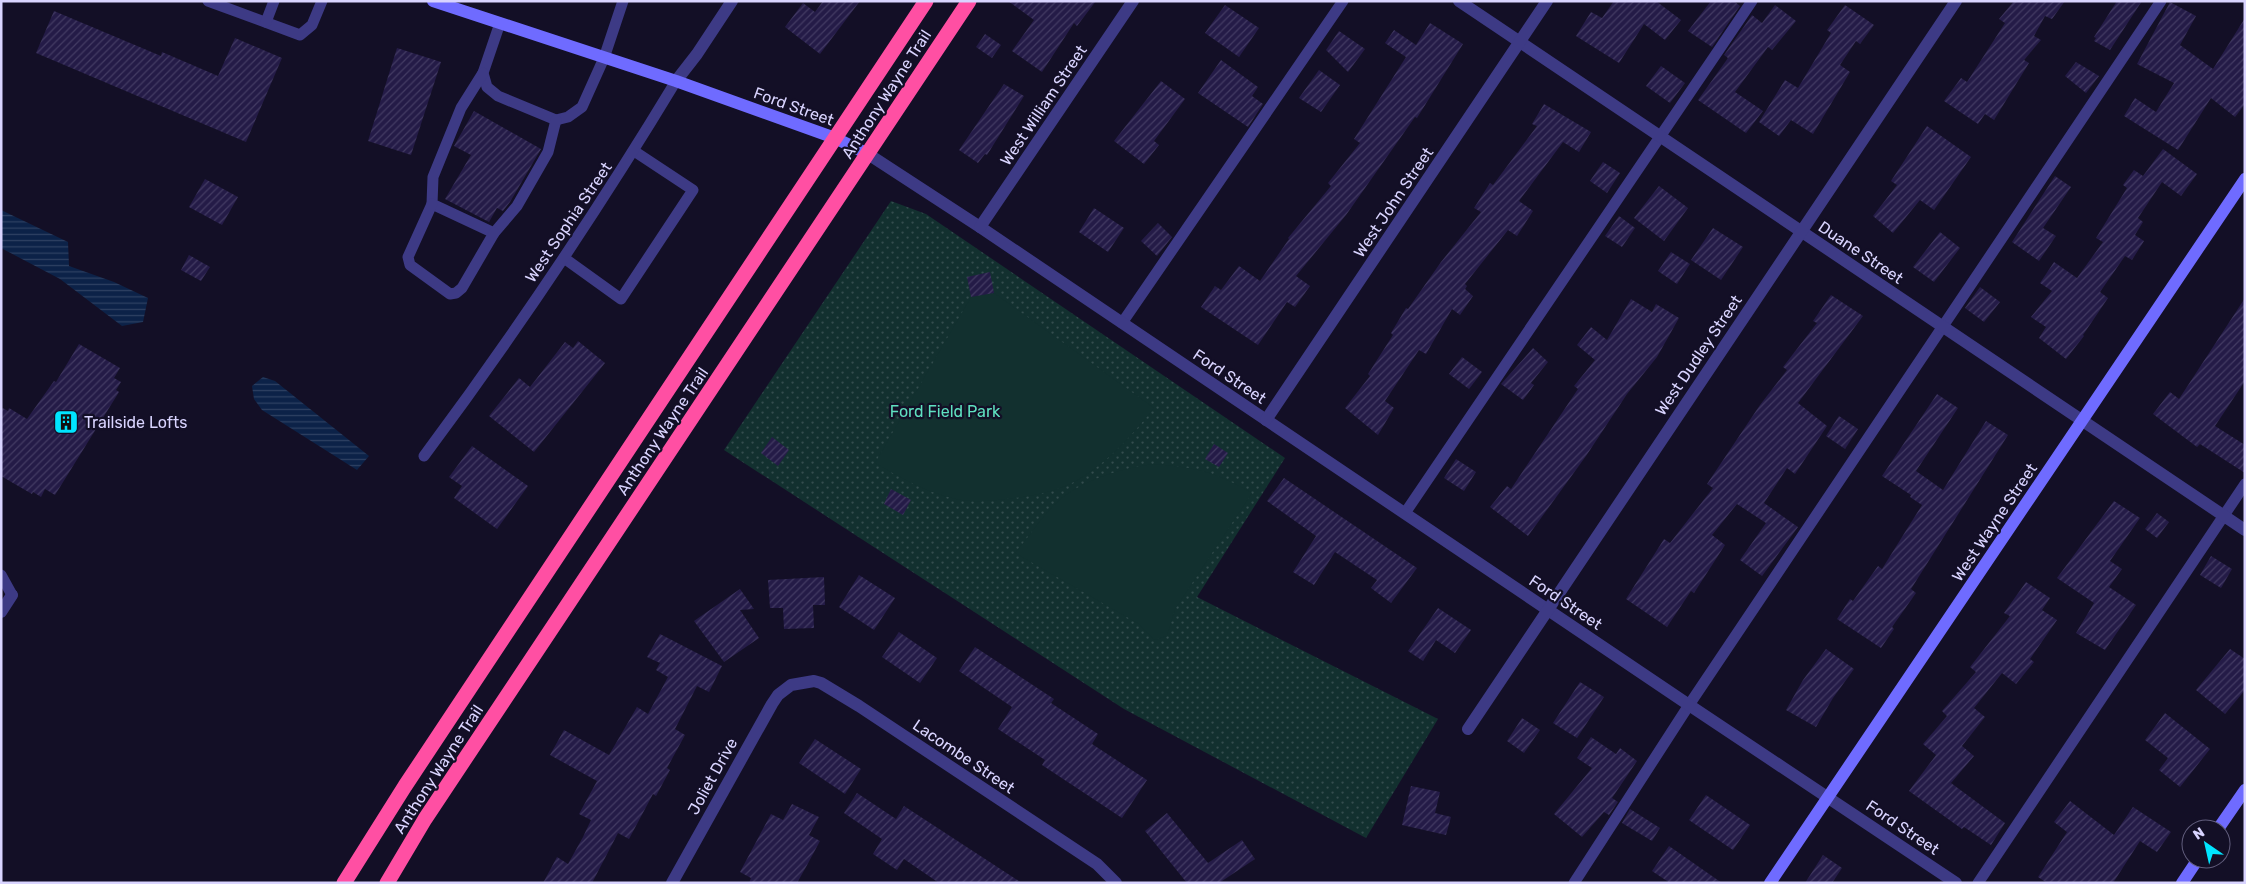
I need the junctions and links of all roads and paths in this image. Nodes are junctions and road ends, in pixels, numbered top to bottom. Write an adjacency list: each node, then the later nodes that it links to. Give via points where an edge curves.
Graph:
1 (208, 1): 16 (lane)
2 (274, 1): 16 (lane)
3 (322, 1): 16 (lane, via 312,25 300,35)
4 (433, 1): 17 (street, Ford Street)
5 (623, 1): 19 (lane)
6 (732, 1): 21 (street, West Sophia Street)
7 (926, 1): 23 (highway, Anthony Wayne Trail)
8 (969, 1): 26 (highway, Anthony Wayne Trail)
9 (1133, 1): 29 (street, West William Street)
10 (1343, 1): 33 (lane)
11 (1459, 1): 18 (street, Duane Street)
12 (1548, 1): 18 (street, West John Street)
13 (1752, 1): 24 (lane)
14 (1956, 1): 30 (street, West Dudley Street)
15 (2161, 1): 34 (lane)
16 (266, 22)
17 (500, 23): 19 (street, Ford Street); 20 (lane)
18 (1520, 41): 24 (street, Duane Street); 35 (street, West John Street)
19 (604, 58): 21 (street, Ford Street); 22 (lane, via 582,107 568,117)
20 (483, 73): 22 (lane, via 487,87 498,96); 28 (lane, via 461,108 433,178)
21 (676, 81): 23 (street, Ford Street); 25 (lane, West Sophia Street)
22 (556, 120): 31 (lane, via 548,152 517,206)
23 (835, 138): 26 (street, Ford Street); 53 (highway, Anthony Wayne Trail, via 410,778)
24 (1662, 138): 30 (street, Duane Street); 39 (lane)
25 (634, 151): 32 (lane, West Sophia Street); 32 (lane, via 693,190 622,299)
26 (868, 154): 29 (street, Ford Street); 54 (highway, Anthony Wayne Trail, via 430,810)
27 (2245, 179): 36 (street, West Wayne Street)
28 (432, 204): 31 (lane); 31 (lane, via 408,257 410,265 450,294 462,288)
29 (980, 227): 33 (street, Ford Street)
30 (1801, 231): 34 (street, Duane Street); 44 (street, West Dudley Street)
31 (494, 232)
32 (564, 258): 37 (lane, West Sophia Street, via 483,377)
33 (1122, 323): 35 (street, Ford Street)
34 (1944, 327): 36 (street, Duane Street); 47 (lane)
35 (1266, 420): 39 (street, Ford Street)
36 (2083, 420): 40 (street, Duane Street); 50 (street, West Wayne Street)
37 (424, 456)
38 (2245, 484): 40 (lane)
39 (1405, 513): 44 (street, Ford Street)
40 (2223, 516): 41 (street, Duane Street); 60 (lane)
41 (2245, 530)
42 (1, 575): 43 (lane)
43 (12, 595): 45 (street)
44 (1547, 608): 47 (street, Ford Street); 48 (street, West Dudley Street)
45 (1, 612)
46 (785, 689): 55 (street, Joliet Drive, via 772,704); 56 (street, Lacombe Street, via 799,682 821,683 1097,864)
47 (1688, 705): 50 (street, Ford Street); 57 (lane)
48 (1468, 729)
49 (2245, 790): 51 (street)
50 (1828, 797): 58 (street, West Wayne Street); 59 (street, Ford Street)
51 (2225, 819)
52 (2191, 869): 61 (street)
53 (344, 883)
54 (387, 883)
55 (672, 883)
56 (1116, 883)
57 (1574, 883)
58 (1770, 883)
59 (1956, 883)
60 (1978, 883)
61 (2182, 883)

